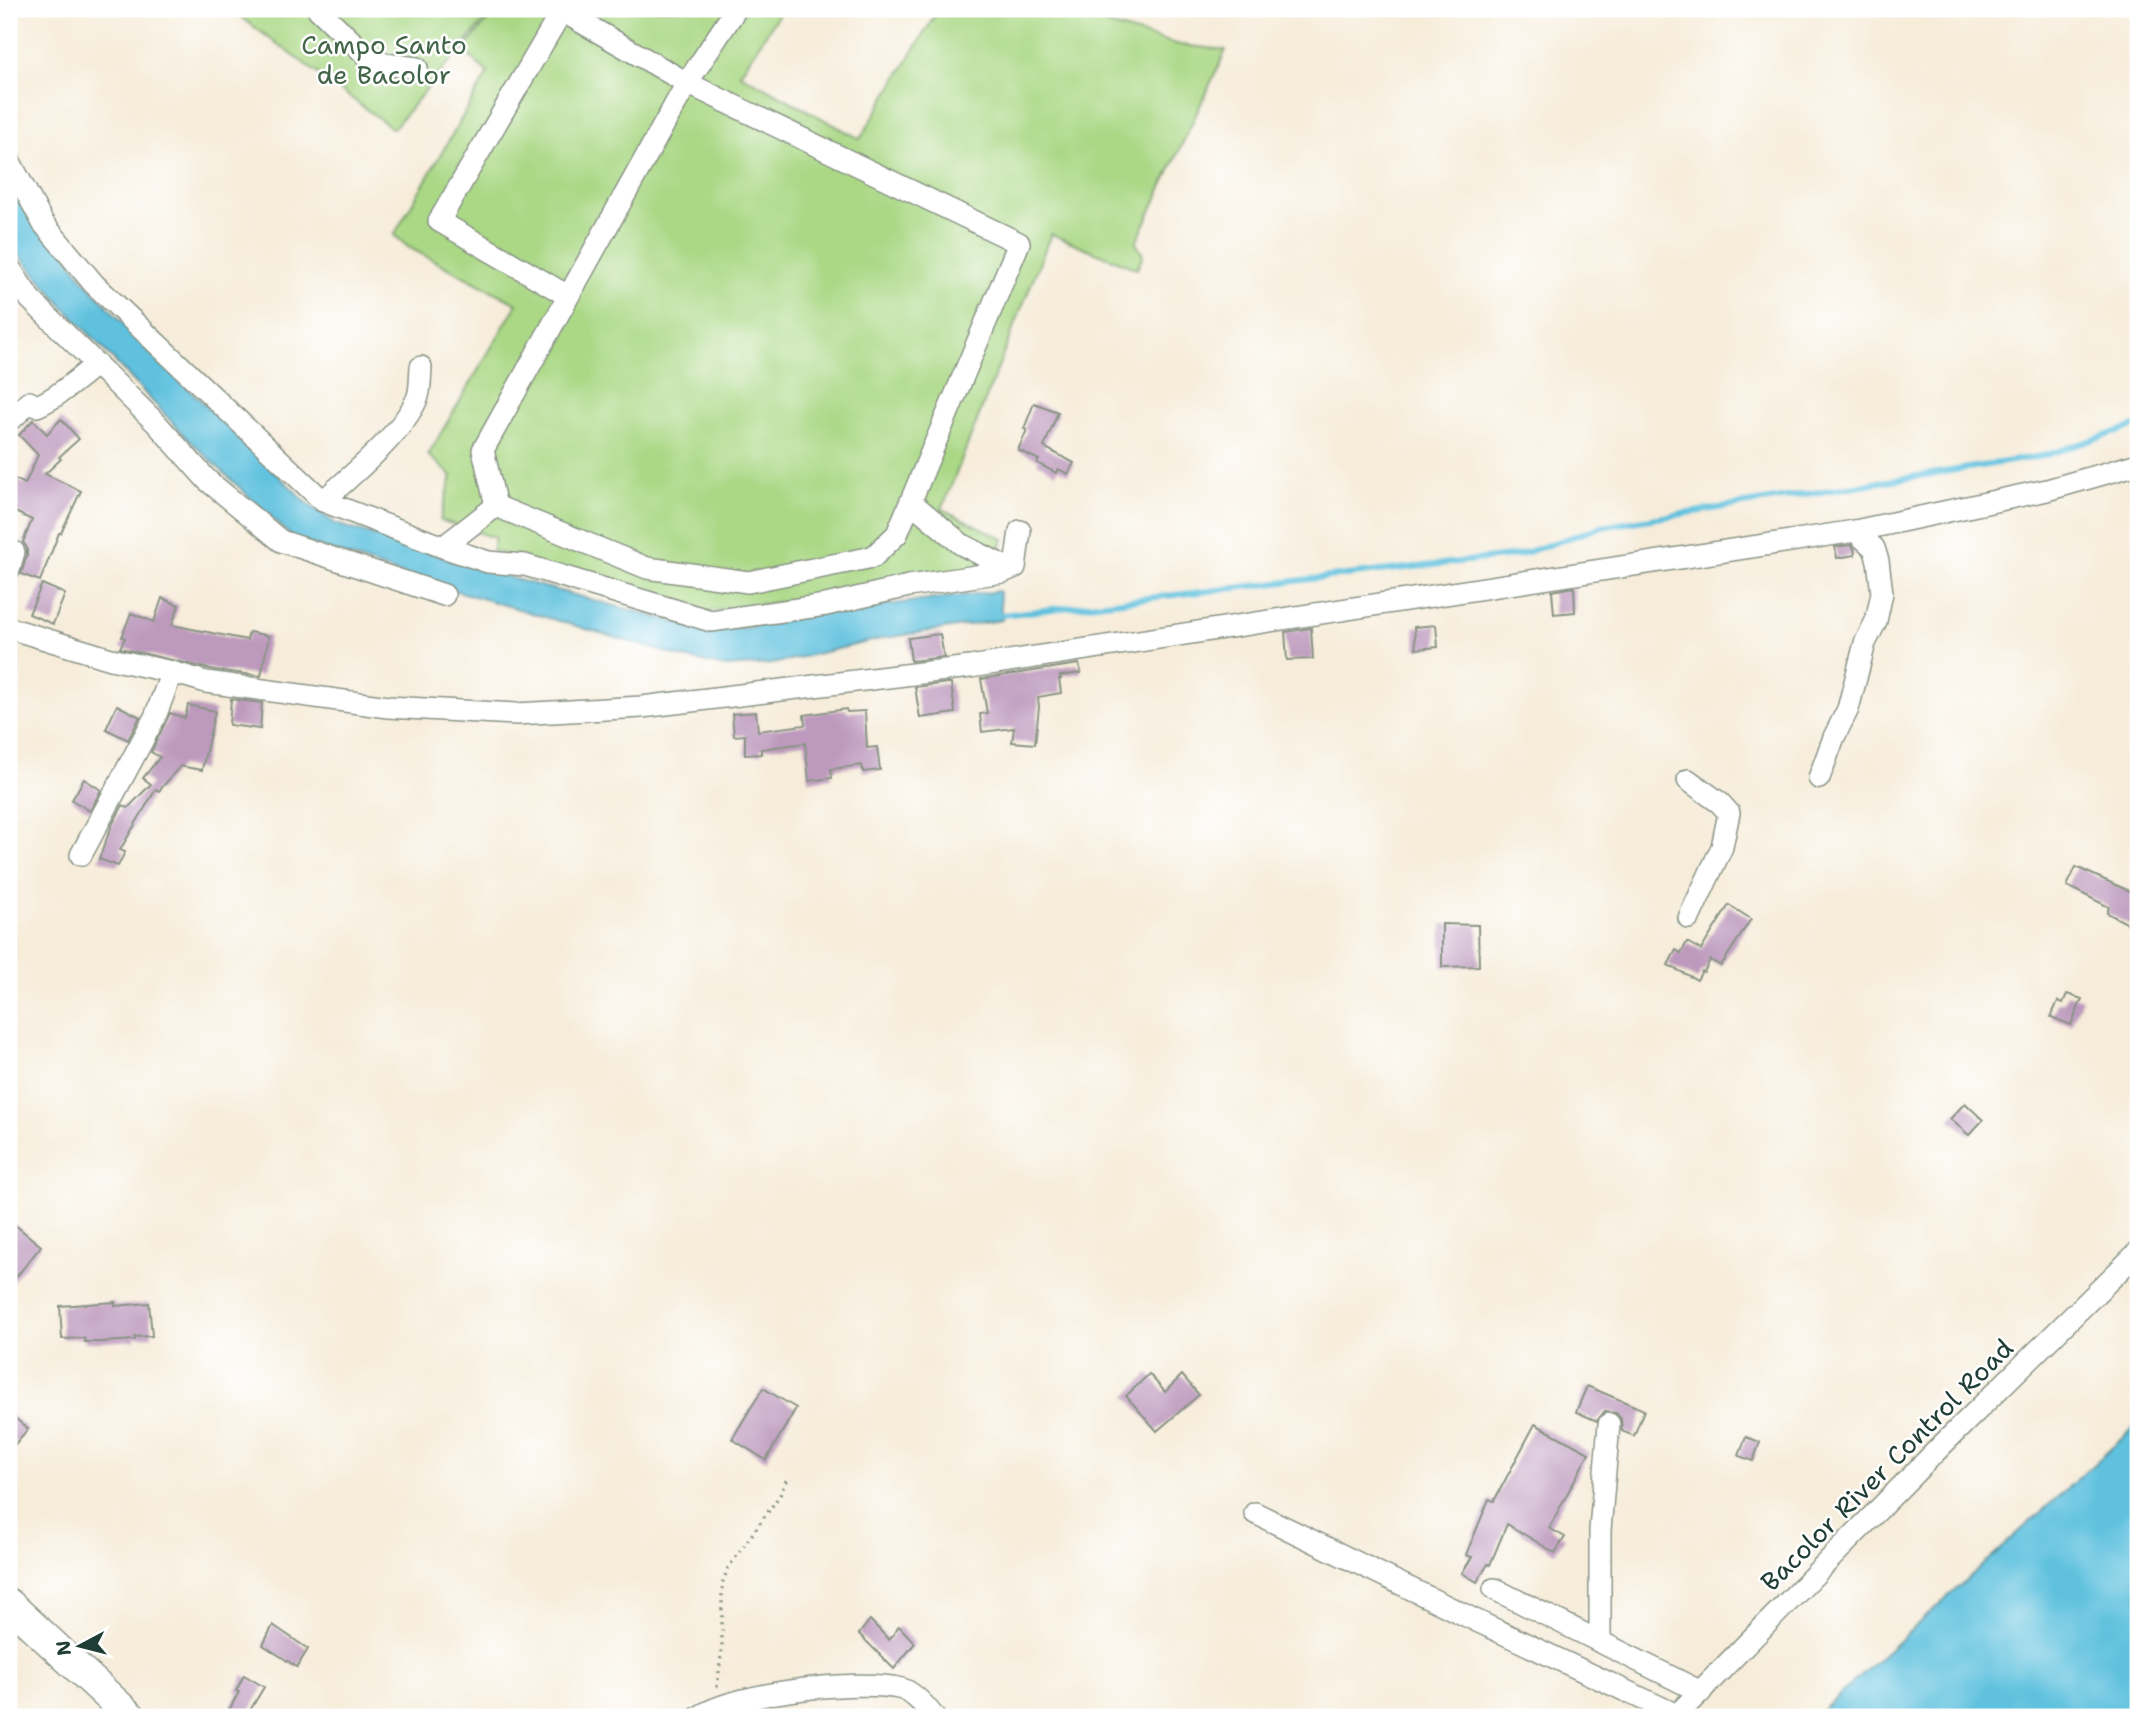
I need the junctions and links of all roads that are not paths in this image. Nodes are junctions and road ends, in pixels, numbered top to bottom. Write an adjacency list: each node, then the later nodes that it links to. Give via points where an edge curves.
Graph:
1 (318, 9): 4 (street, via 368,57)
2 (736, 9): 5 (street)
3 (562, 10): 5 (street); 8 (street, via 439,221)
4 (417, 68)
5 (687, 83): 8 (street); 14 (street, via 1019,243)
6 (9, 160): 13 (street, via 43,223 94,284)
7 (9, 267): 9 (street, via 30,299)
8 (568, 296): 15 (street, via 483,450)
9 (97, 364): 11 (street, via 51,401 37,407 29,402); 20 (street, via 207,480 281,541)
10 (421, 367): 13 (street, via 418,397 404,419 373,457)
11 (14, 417)
12 (2138, 464): 17 (street, via 2047,490)
13 (323, 501): 18 (street)
14 (911, 502): 15 (street, via 897,534 873,557 748,582 647,568); 19 (street, via 961,544)
15 (496, 506): 18 (street)
16 (1020, 531): 19 (street, via 1014,567)
17 (1854, 531): 22 (street, via 970,667 642,707 516,714 388,707 206,682); 23 (street, via 1874,548 1882,593 1848,709)
18 (443, 547): 19 (street, via 488,562 552,572 711,621 826,605)
19 (1009, 569)
20 (444, 595)
21 (9, 628): 22 (street, via 111,660)
22 (172, 672): 25 (street, via 155,717)
23 (1819, 778)
24 (1688, 780): 26 (street, via 1729,813 1721,847)
25 (81, 855)
26 (1689, 918)
27 (2138, 1252): 33 (street, Bacolor River Control Road)
28 (1609, 1424): 32 (street, via 1600,1530)
29 (1255, 1513): 35 (street)
30 (1494, 1589): 32 (street)
31 (9, 1604): 36 (highway)
32 (1600, 1642): 33 (street)
33 (1701, 1692): 35 (street, Bacolor River Control Road)
34 (703, 1714): 37 (street, via 747,1698 857,1685 905,1689)
35 (1676, 1716)
36 (131, 1717)
37 (934, 1717)

